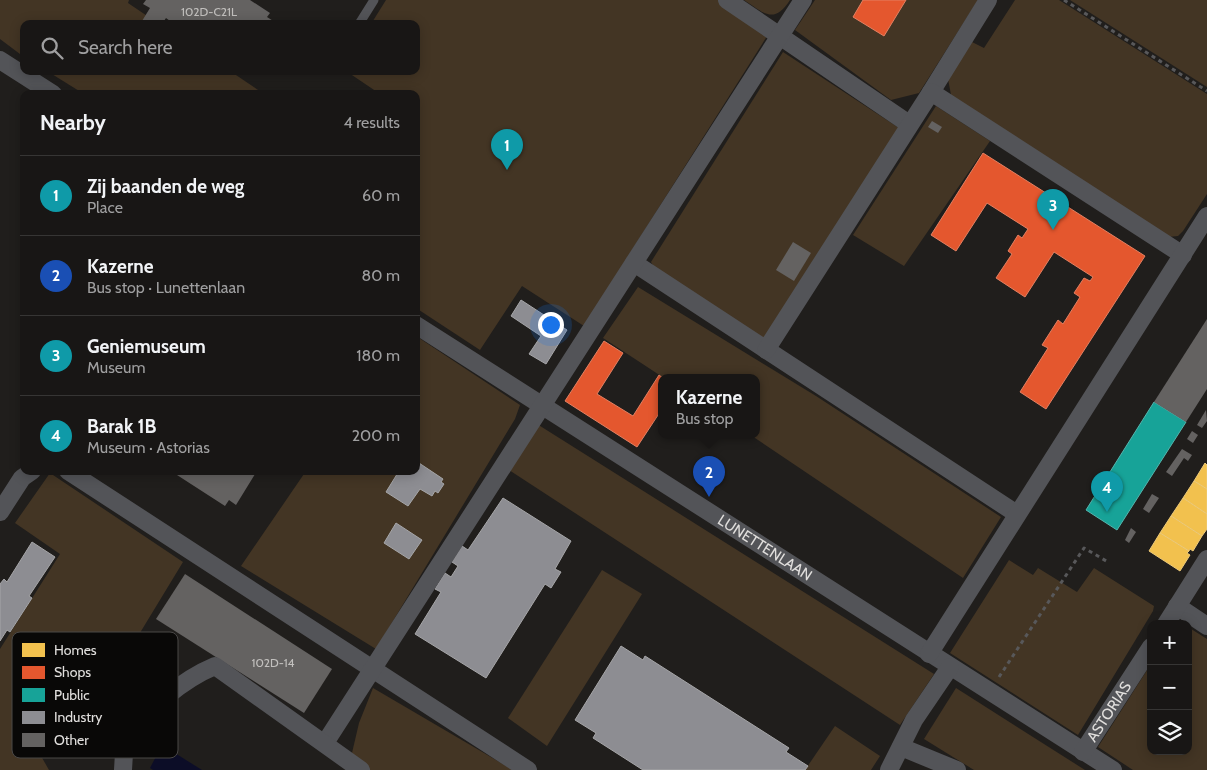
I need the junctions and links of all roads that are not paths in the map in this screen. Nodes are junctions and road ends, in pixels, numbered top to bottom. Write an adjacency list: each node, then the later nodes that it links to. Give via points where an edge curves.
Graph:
1 (374, 0): 5 (lane)
2 (727, 0): 6 (street)
3 (803, 0): 6 (street)
4 (988, 0): 11 (street)
5 (362, 20)
6 (780, 35): 12 (street); 15 (street)
7 (0, 60): 8 (street)
8 (20, 73)
9 (23, 75): 10 (street)
10 (47, 90)
11 (931, 92): 12 (street); 14 (street)
12 (909, 124): 17 (street)
13 (1207, 216): 14 (street)
14 (1182, 255): 22 (street)
15 (634, 263): 17 (street); 18 (street)
16 (420, 328): 18 (street, LUNETTENLAAN)
17 (766, 350): 22 (street)
18 (542, 407): 28 (street, LUNETTENLAAN); 30 (street)
19 (26, 475): 21 (street)
20 (74, 475): 30 (street)
21 (0, 512)
22 (1018, 514): 28 (street)
23 (1207, 559): 24 (street)
24 (1177, 606): 25 (street); 26 (street)
25 (1168, 620)
26 (1207, 626)
27 (1147, 653): 34 (street, ASTORIAS)
28 (929, 654): 29 (street, LUNETTENLAAN)
29 (950, 667): 33 (street, via 914,720); 34 (street, LUNETTENLAAN)
30 (373, 670): 32 (street); 36 (street)
31 (178, 688): 32 (street, via 215,666)
32 (325, 743): 35 (street)
33 (902, 747): 37 (street); 38 (street)
34 (1084, 752): 39 (street, LUNETTENLAAN)
35 (361, 770)
36 (528, 770)
37 (889, 770)
38 (957, 770)
39 (1113, 770)

